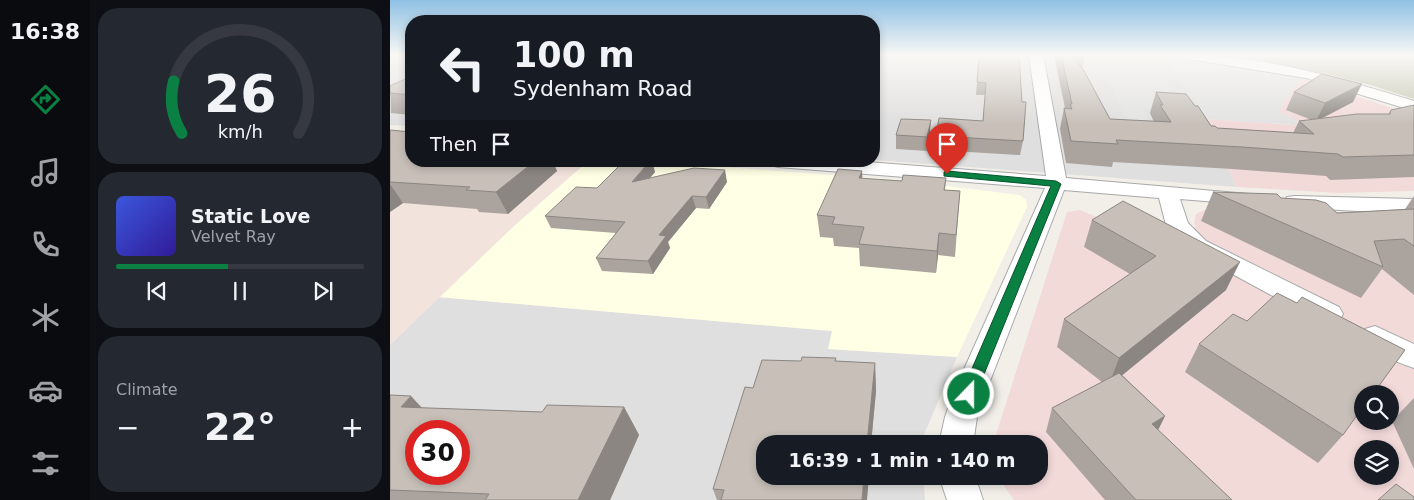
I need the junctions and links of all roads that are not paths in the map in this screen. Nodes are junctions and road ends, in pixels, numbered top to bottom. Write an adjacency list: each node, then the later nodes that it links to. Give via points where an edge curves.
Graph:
1 (1040, 78): 5 (street)
2 (1327, 78): 3 (street)
3 (1414, 106)
4 (851, 167): 5 (street)
5 (1056, 184): 6 (street); 9 (street, via 969,394)
6 (1168, 193): 7 (street, via 1358,205); 8 (street, via 1177,226 1198,246)
7 (1414, 205)
8 (1414, 357)
9 (958, 435)
10 (960, 485): 11 (street)
11 (964, 500)

